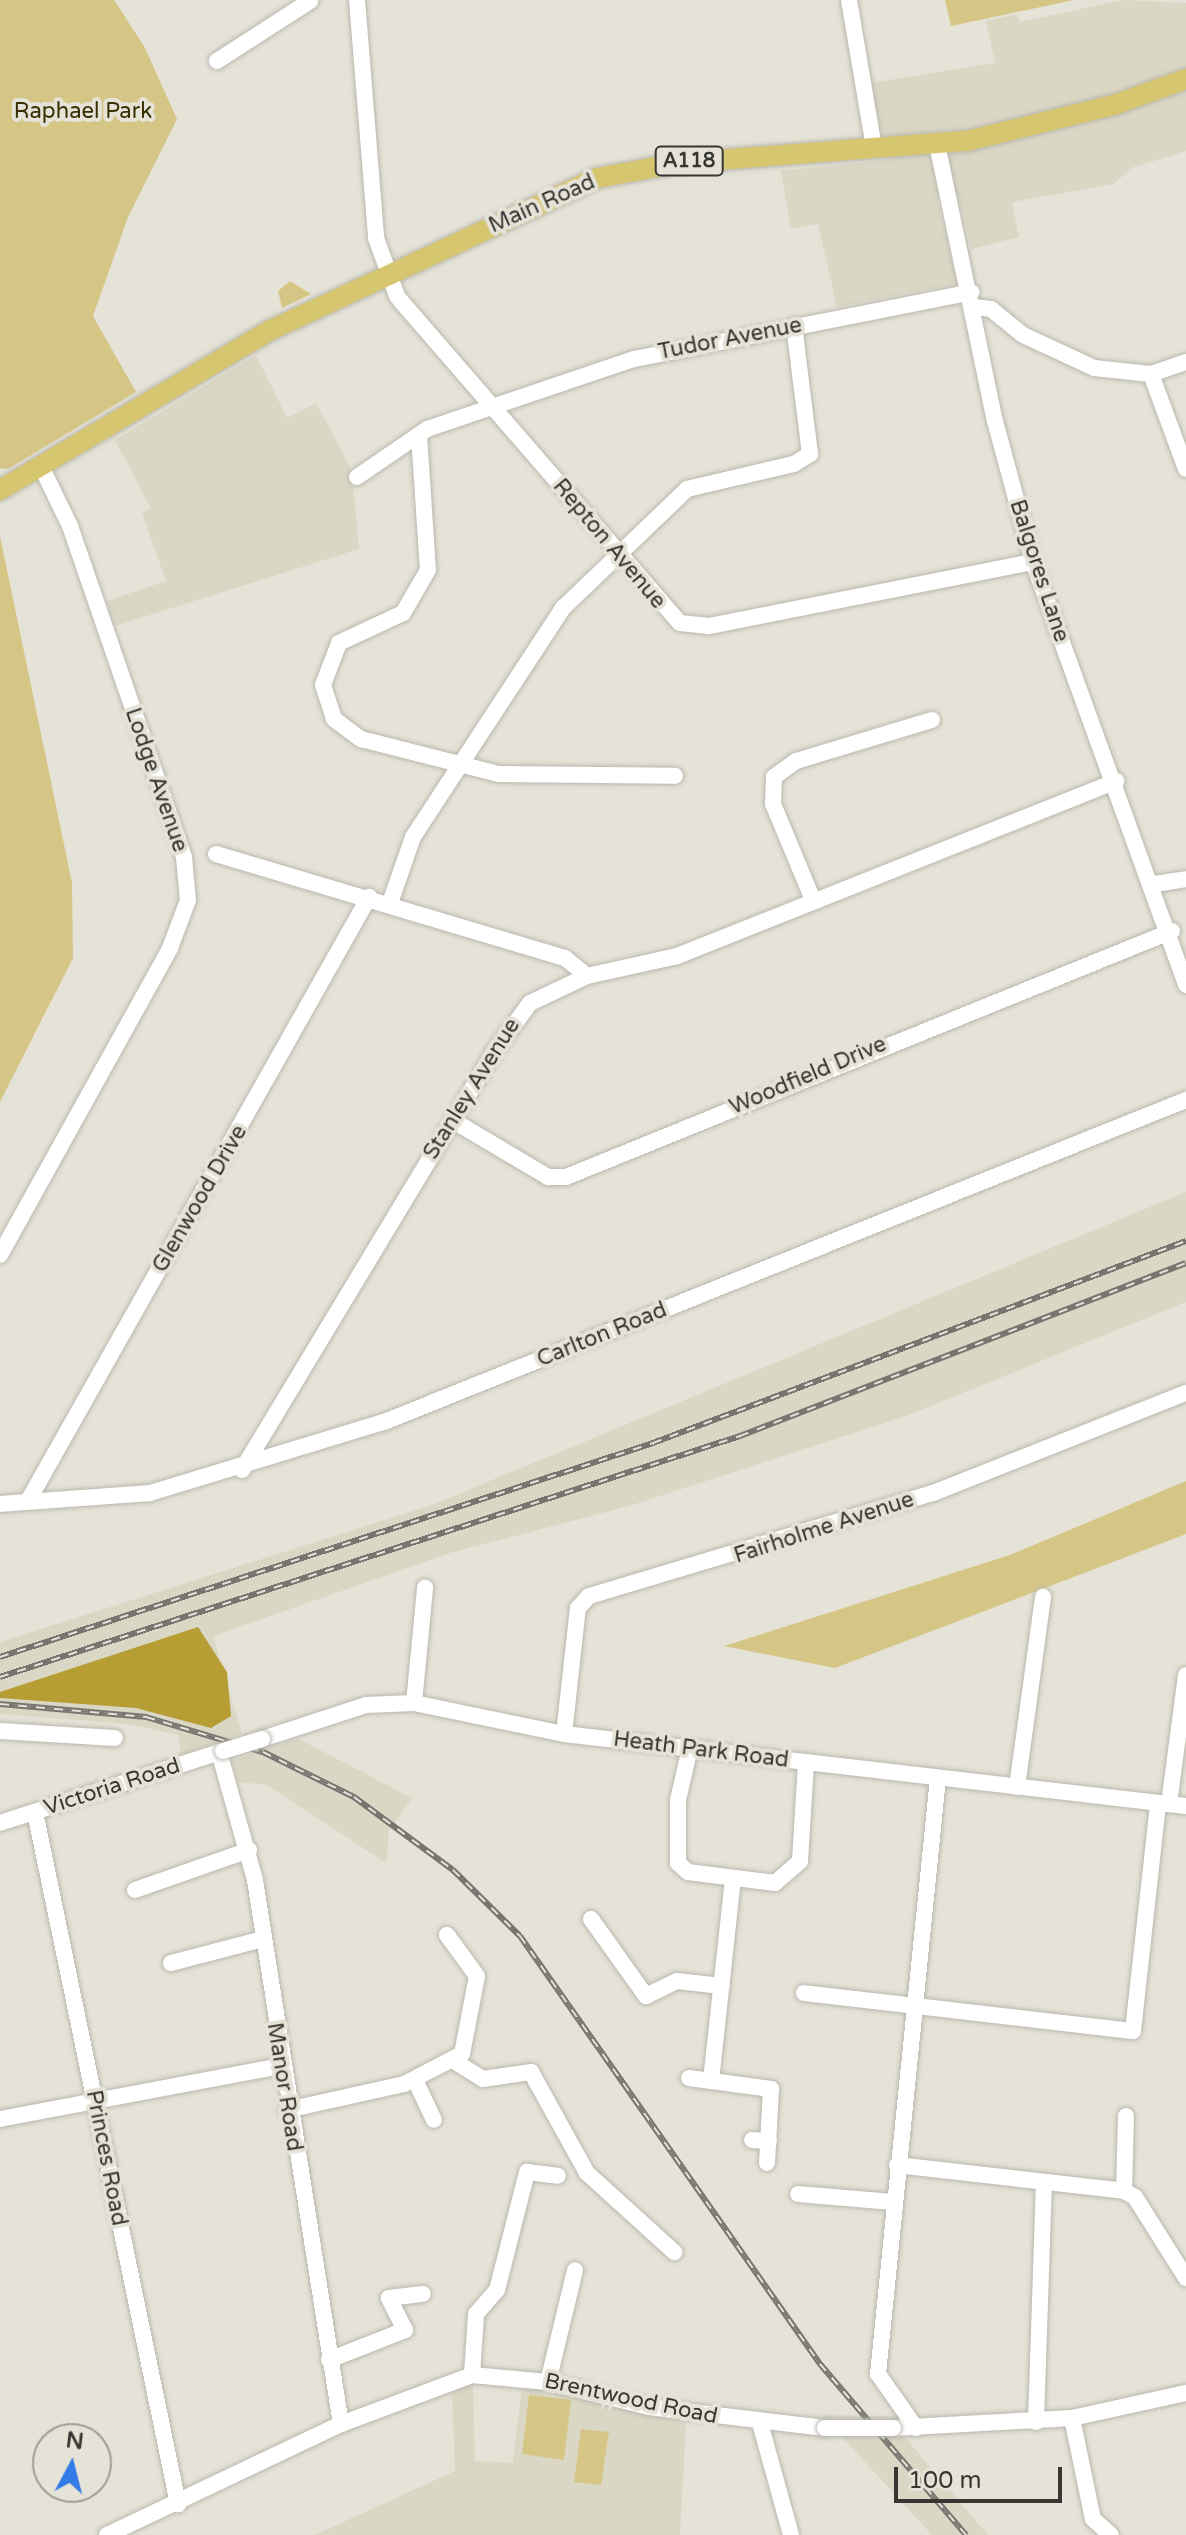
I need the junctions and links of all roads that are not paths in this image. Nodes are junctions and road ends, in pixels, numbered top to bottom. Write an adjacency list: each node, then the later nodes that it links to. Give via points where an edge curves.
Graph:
1 (311, 0): 4 (street)
2 (357, 0): 8 (street)
3 (849, 0): 7 (street)
4 (217, 61)
5 (1186, 79): 6 (main road, Main Road / A118, via 1105,108)
6 (937, 144): 7 (main road, Main Road / A118); 9 (street, Balgores Lane)
7 (874, 148): 8 (main road, Main Road / A118, via 678,163 597,178)
8 (385, 276): 13 (street, Repton Avenue, via 398,298); 15 (main road, Main Road / A118, via 239,348)
9 (972, 300): 10 (street, Tudor Avenue); 12 (street, via 1064,358); 20 (street, Balgores Lane)
10 (794, 326): 13 (street, Tudor Avenue, via 634,359); 19 (street, via 810,454 794,464 687,489)
11 (1186, 362): 12 (street)
12 (1151, 374): 16 (street)
13 (494, 407): 14 (street, Tudor Avenue); 19 (street, Repton Avenue)
14 (419, 435): 17 (street, Tudor Avenue); 22 (street, via 430,547 422,589 403,613 339,643 323,685 346,731)
15 (41, 466): 18 (main road, Main Road / A118); 36 (street, Lodge Avenue, via 70,526 184,857 188,900 170,948)
16 (1186, 469)
17 (357, 477)
18 (0, 490)
19 (618, 554): 20 (street, Repton Avenue, via 669,616 699,627); 22 (street, via 563,608)
20 (1033, 562): 24 (street, Balgores Lane)
21 (932, 720): 29 (street, via 796,761 774,777 773,804)
22 (461, 764): 23 (street, via 498,774); 30 (street, via 409,844)
23 (675, 776)
24 (1116, 781): 27 (street, Balgores Lane); 29 (street, Stanley Avenue)
25 (216, 854): 28 (street)
26 (1186, 879): 27 (street)
27 (1155, 884): 31 (street, Balgores Lane)
28 (369, 897): 30 (street); 39 (street, Glenwood Drive)
29 (813, 900): 32 (street, Stanley Avenue, via 650,965)
30 (390, 903): 32 (street, via 565,958)
31 (1172, 931): 33 (street, Balgores Lane); 35 (street, Woodfield Drive, via 566,1177 548,1177)
32 (587, 976): 35 (street, Stanley Avenue, via 519,1013)
33 (1186, 985)
34 (1186, 1100): 38 (street, Carlton Road, via 398,1416)
35 (452, 1120): 38 (street, Stanley Avenue)
36 (0, 1255)
37 (1186, 1393): 46 (street, Fairholme Avenue, via 933,1493 589,1596 578,1608)
38 (242, 1470): 39 (street, Carlton Road, via 150,1493)
39 (28, 1501): 40 (street, Carlton Road)
40 (0, 1504)
41 (425, 1588): 44 (street)
42 (1043, 1597): 52 (street)
43 (1186, 1675): 53 (street)
44 (414, 1703): 46 (street, Heath Park Road); 49 (street, Heath Park Road, bridge, via 366,1705)
45 (0, 1731): 47 (street)
46 (564, 1734): 48 (street, Heath Park Road)
47 (115, 1738)
48 (690, 1748): 50 (street, Heath Park Road); 57 (street, via 673,1852 688,1872)
49 (221, 1752): 54 (street, Victoria Road); 56 (street, Manor Road)
50 (806, 1762): 51 (street, Heath Park Road); 57 (street, via 800,1861 791,1876 775,1883)
51 (938, 1778): 52 (street, Heath Park Road); 65 (street)
52 (1017, 1787): 53 (street, Heath Park Road)
53 (1171, 1804): 65 (street, via 1133,2031)
54 (35, 1812): 55 (street, Victoria Road); 71 (street, Princes Road)
55 (0, 1823)
56 (249, 1850): 58 (street); 61 (street, Manor Road)
57 (733, 1878): 63 (street)
58 (135, 1890)
59 (596, 1923): 63 (street, via 646,1996 677,1981)
60 (447, 1935): 66 (street, via 477,1976 471,2028)
61 (263, 1939): 62 (street); 67 (street, Manor Road)
62 (171, 1963)
63 (722, 1986): 70 (street)
64 (804, 1993): 65 (street)
65 (912, 2005): 77 (street)
66 (454, 2061): 69 (street); 83 (street, via 483,2079 531,2072 587,2173)
67 (280, 2066): 71 (street); 72 (street, Manor Road)
68 (689, 2078): 70 (street)
69 (415, 2080): 72 (street); 75 (street)
70 (711, 2081): 76 (street, via 771,2089 760,2141)
71 (94, 2099): 74 (street); 96 (street, Princes Road)
72 (287, 2110): 87 (street, Manor Road)
73 (1126, 2116): 80 (street)
74 (0, 2119)
75 (434, 2120)
76 (767, 2163)
77 (897, 2165): 79 (street); 82 (street)
78 (558, 2176): 88 (street, via 527,2172 497,2290 476,2314)
79 (1044, 2182): 80 (street); 92 (street)
80 (1124, 2191): 85 (street)
81 (798, 2194): 82 (street)
82 (893, 2202): 95 (street, via 878,2374)
83 (674, 2252)
84 (575, 2270): 89 (street)
85 (1186, 2278)
86 (423, 2294): 87 (street, via 389,2298 405,2330)
87 (329, 2360): 94 (street, Manor Road)
88 (472, 2375): 89 (street, Brentwood Road); 94 (street, Brentwood Road)
89 (548, 2382): 93 (street, Brentwood Road, via 649,2407)
90 (1186, 2393): 91 (street, Brentwood Road)
91 (1072, 2418): 92 (street, Brentwood Road); 100 (street, via 1093,2519)
92 (1036, 2422): 95 (street, Brentwood Road)
93 (760, 2423): 95 (street, Brentwood Road, bridge); 99 (street)
94 (341, 2424): 96 (street, Brentwood Road)
95 (916, 2428)
96 (178, 2504): 97 (street, Brentwood Road)
97 (142, 2528): 98 (street, Brentwood Road)
98 (107, 2535)
99 (791, 2535)
100 (1111, 2535)

